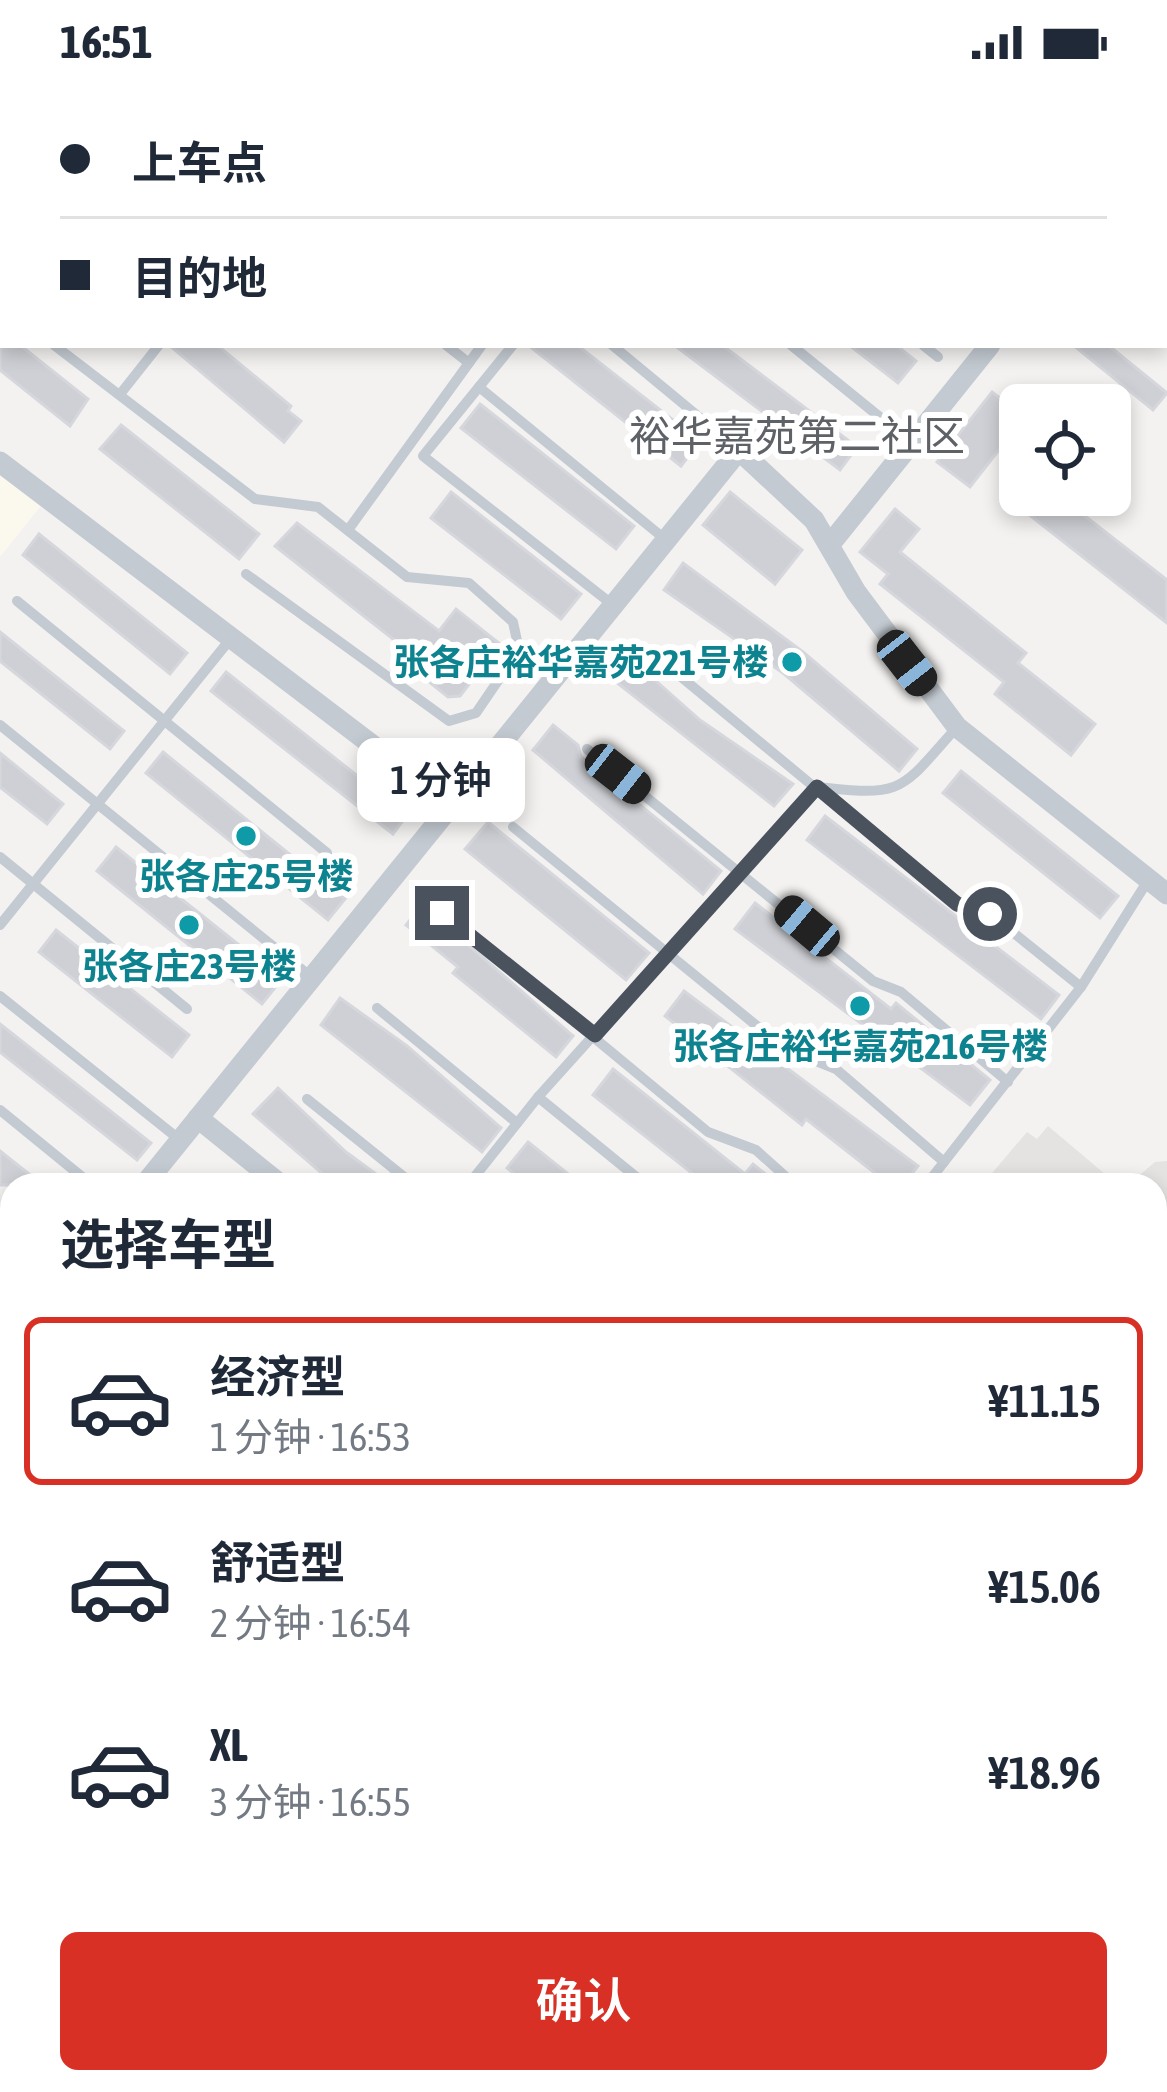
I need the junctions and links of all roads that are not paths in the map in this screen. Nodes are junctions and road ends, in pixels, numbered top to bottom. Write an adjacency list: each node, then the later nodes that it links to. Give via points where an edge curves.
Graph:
1 (58, 348): 13 (lane)
2 (157, 348): 13 (lane)
3 (450, 348): 11 (lane)
4 (480, 348): 11 (lane)
5 (511, 348): 12 (lane)
6 (616, 348): 15 (lane)
7 (795, 348): 14 (lane)
8 (927, 348): 10 (lane)
9 (988, 348): 19 (street)
10 (938, 357)
11 (469, 362): 17 (lane)
12 (479, 387): 18 (lane); 22 (lane, via 423,456)
13 (122, 393): 17 (lane, via 255,499 305,501)
14 (881, 418)
15 (739, 450): 18 (street); 19 (street)
16 (0, 462): 23 (street)
17 (348, 530): 20 (lane, via 407,577 469,583 518,630 515,658 469,718 442,719)
18 (666, 540): 22 (street)
19 (831, 543): 27 (street, via 856,592)
20 (246, 574)
21 (16, 601): 25 (lane)
22 (614, 605): 31 (street)
23 (232, 637): 25 (lane); 31 (street)
24 (663, 662): 29 (lane)
25 (164, 722): 30 (lane); 33 (lane)
26 (0, 725): 30 (lane)
27 (957, 727): 29 (lane, via 903,788 872,794); 37 (street)
28 (587, 749): 35 (lane)
29 (817, 787): 35 (lane); 42 (lane, via 957,904 990,914)
30 (98, 803): 36 (lane); 41 (lane)
31 (451, 806): 41 (street)
32 (513, 827): 40 (lane)
33 (327, 853)
34 (0, 857): 36 (lane)
35 (741, 871): 40 (lane); 47 (lane)
36 (33, 884): 39 (lane); 45 (lane)
37 (1157, 888): 42 (lane)
38 (442, 913): 46 (lane)
39 (0, 925)
40 (667, 955): 46 (lane); 54 (lane, via 784,1048 836,1069)
41 (311, 977): 51 (street)
42 (1081, 987): 47 (lane)
43 (0, 996): 53 (lane)
44 (377, 1008): 52 (lane)
45 (187, 1009)
46 (595, 1035): 48 (lane); 61 (lane, via 708,1132 756,1150)
47 (1008, 1082): 54 (lane)
48 (538, 1097): 52 (lane); 60 (lane)
49 (307, 1099): 58 (lane)
50 (0, 1110): 55 (lane)
51 (198, 1118): 53 (street); 57 (street)
52 (517, 1123): 59 (lane)
53 (181, 1140): 56 (street)
54 (944, 1162): 62 (lane)
55 (77, 1173)
56 (154, 1173)
57 (266, 1173)
58 (399, 1173)
59 (477, 1173)
60 (631, 1173)
61 (782, 1173)
62 (935, 1173)

